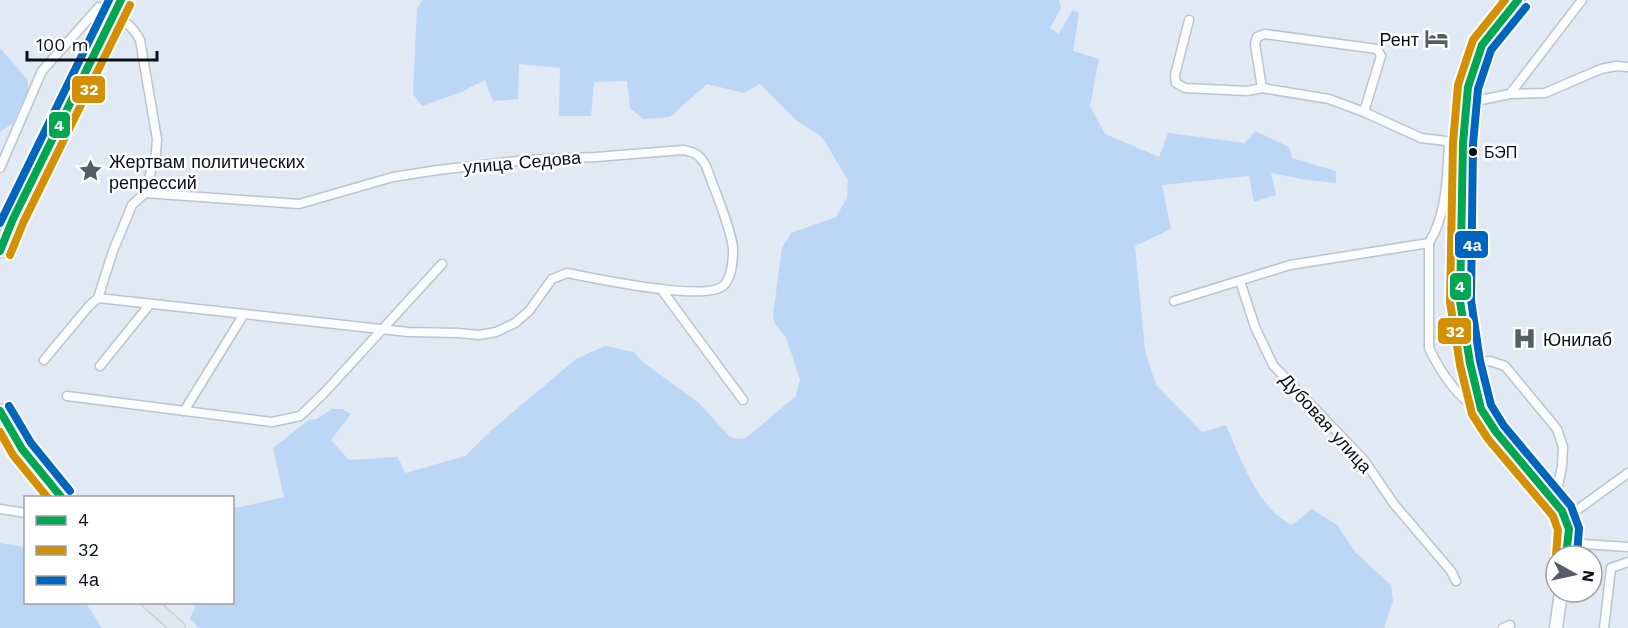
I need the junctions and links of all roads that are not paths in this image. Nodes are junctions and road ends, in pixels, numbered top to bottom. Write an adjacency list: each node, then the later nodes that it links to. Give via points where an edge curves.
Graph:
1 (122, 0): 4 (main road)
2 (1518, 0): 9 (main road, via 1482,45)
3 (1582, 0): 8 (street)
4 (114, 16): 13 (street, via 99,7 42,71); 14 (street, via 127,23 140,40 156,126 156,153); 16 (main road)
5 (1189, 20): 7 (street, via 1176,83 1197,90)
6 (1627, 65): 8 (street, via 1601,69 1545,93)
7 (1262, 88): 10 (street, via 1329,99); 10 (street, via 1255,44 1257,37 1265,34 1377,49 1381,56)
8 (1510, 94): 9 (street)
9 (1466, 103): 12 (main road)
10 (1364, 112): 11 (street, via 1421,138)
11 (1449, 143): 12 (street); 15 (street, via 1441,213)
12 (1463, 143): 26 (main road, via 1459,288)
13 (0, 168)
14 (145, 193): 19 (street, улица Седова, via 299,204 393,177 438,170 526,160 694,152 706,166 732,241 729,277 712,291); 20 (street, via 132,205)
15 (1429, 243): 18 (street, via 1290,265); 30 (street, via 1429,348 1464,399)
16 (0, 251)
17 (442, 264): 24 (street)
18 (1240, 281): 21 (street); 42 (street, Дубовая улица, via 1273,365 1364,460)
19 (661, 289): 24 (street, улица Седова, via 567,273 552,279 515,323 496,332 479,335); 29 (street)
20 (98, 298): 22 (street, улица Седова); 25 (street)
21 (1174, 301)
22 (150, 304): 23 (street, улица Седова); 27 (street)
23 (244, 314): 24 (street, улица Седова); 32 (street)
24 (384, 328): 32 (street, via 300,416 272,422)
25 (44, 360)
26 (1470, 363): 30 (main road); 35 (street, via 1490,361 1505,366 1557,429 1563,447)
27 (100, 366)
28 (67, 396): 32 (street)
29 (743, 400)
30 (1481, 409): 35 (main road)
31 (0, 411): 34 (main road, via 22,449)
32 (184, 411)
33 (1628, 473): 38 (street)
34 (60, 496)
35 (1555, 501): 38 (main road)
36 (0, 509): 37 (street)
37 (24, 513)
38 (1566, 518): 39 (main road)
39 (1568, 543): 40 (street)
40 (1628, 547)
41 (1628, 562): 47 (street, via 1611,568)
42 (1456, 580)
43 (150, 604): 45 (main road)
44 (1559, 604): 46 (main road)
45 (178, 628)
46 (1556, 628)
47 (1604, 628)

